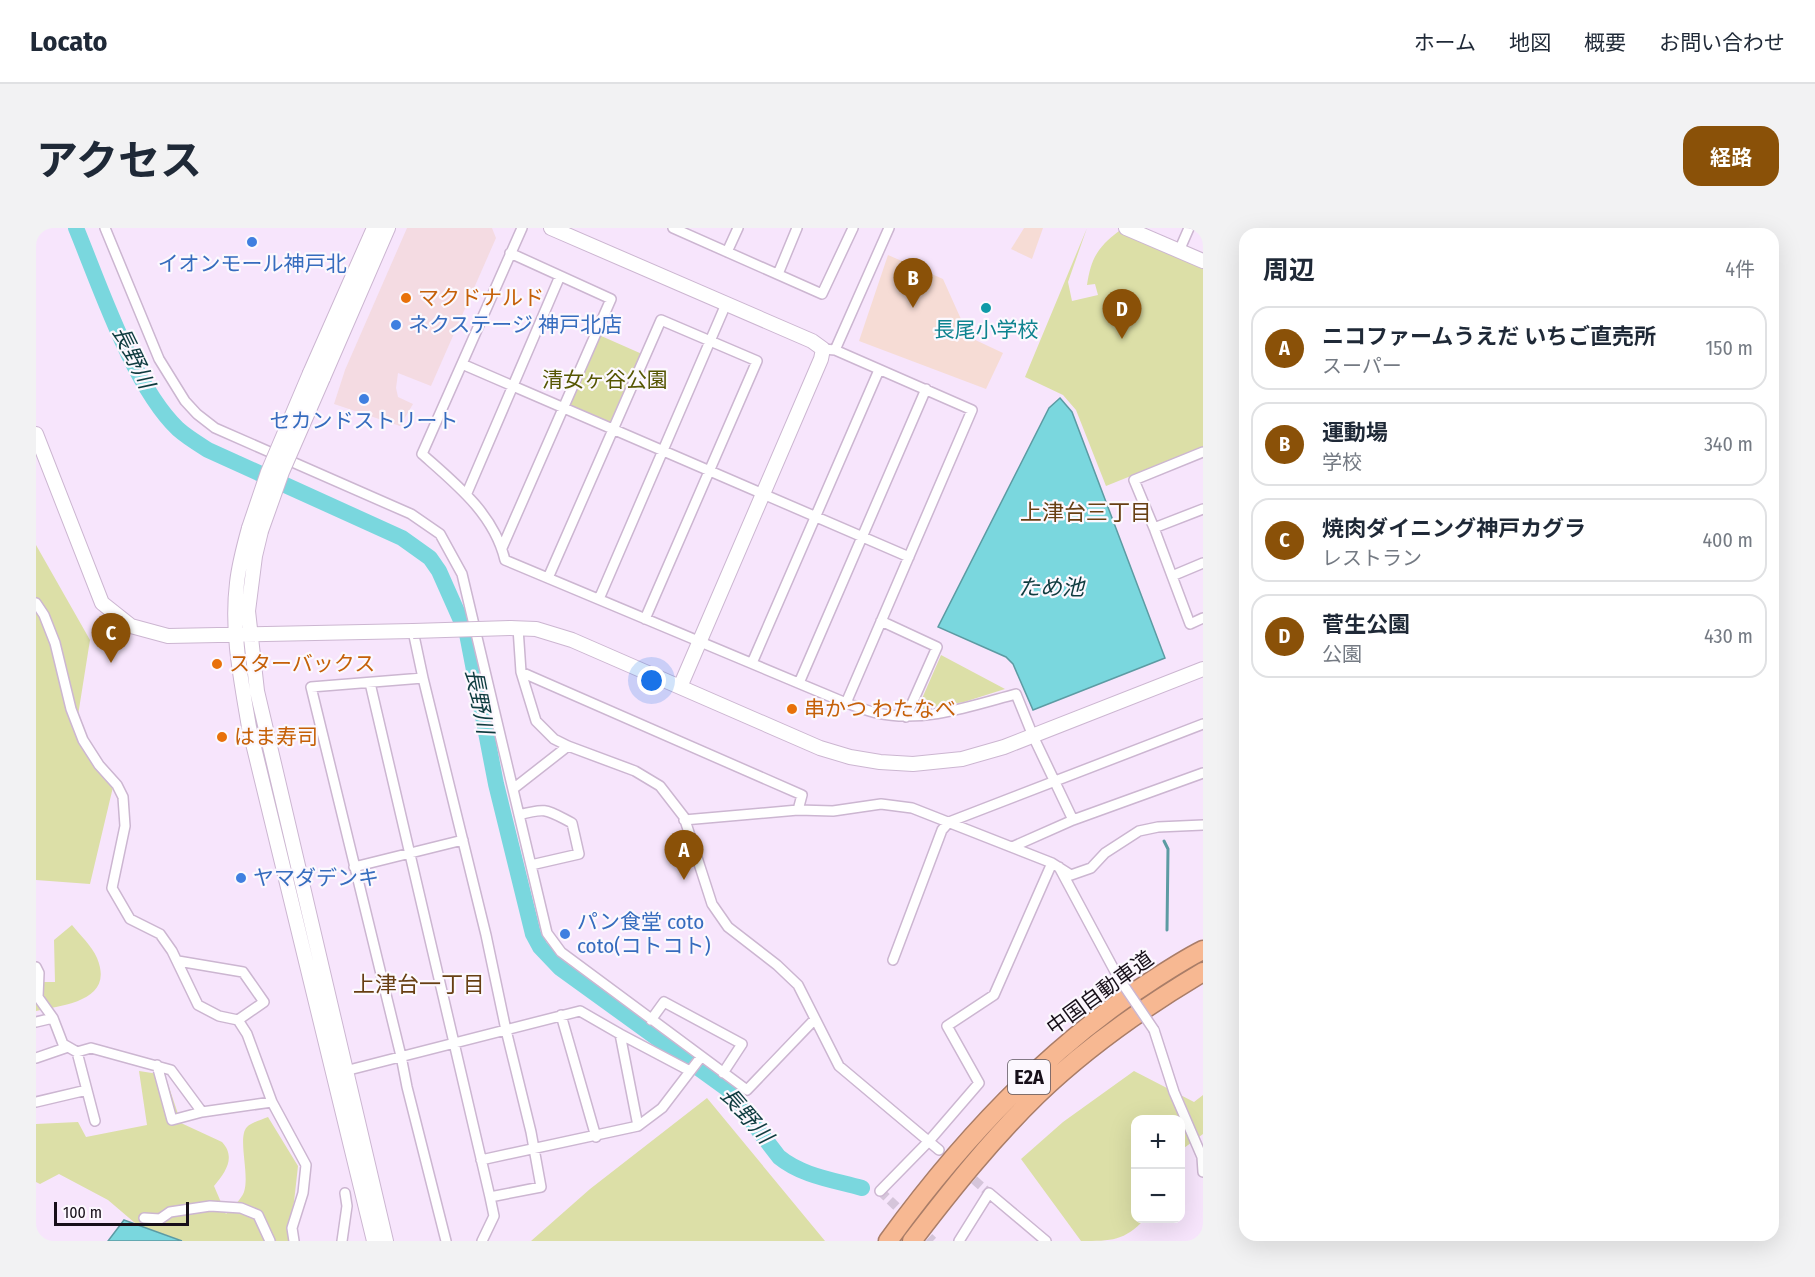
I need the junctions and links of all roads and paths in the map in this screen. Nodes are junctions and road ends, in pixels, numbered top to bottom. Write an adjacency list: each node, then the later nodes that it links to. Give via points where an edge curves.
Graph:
1 (105, 228): 68 (street, via 159,359 197,414 215,428 411,514 440,534 462,574)
2 (374, 228): 37 (street, bridge, via 268,472)
3 (388, 228): 37 (street, bridge)
4 (522, 228): 15 (street)
5 (551, 228): 19 (street)
6 (738, 228): 14 (street)
7 (797, 228): 17 (street)
8 (853, 228): 17 (street, via 822,294)
9 (889, 228): 21 (street)
10 (1126, 228): 13 (street)
11 (1189, 228): 13 (street)
12 (677, 229): 14 (street)
13 (1179, 251): 16 (street)
14 (728, 252): 17 (street)
15 (510, 253): 18 (street); 22 (street)
16 (1203, 261)
17 (778, 274)
18 (560, 276): 24 (street); 26 (street, via 611,299)
19 (726, 304): 20 (street); 21 (street)
20 (710, 340): 27 (street, via 661,320); 29 (street); 31 (street, via 757,361)
21 (829, 350): 23 (street); 33 (street, via 821,359)
22 (462, 364): 24 (street); 32 (street, via 422,454)
23 (879, 370): 25 (street); 35 (street)
24 (513, 386): 26 (street); 32 (street)
25 (926, 389): 38 (street); 40 (street, via 972,410)
26 (563, 408): 27 (street); 39 (street)
27 (613, 429): 29 (street); 43 (street)
28 (36, 434): 51 (street, via 102,603 131,626 168,636)
29 (663, 451): 31 (street); 44 (street)
30 (1203, 452): 36 (street, via 1134,480)
31 (709, 471): 33 (street); 47 (street)
32 (467, 493): 39 (street)
33 (763, 494): 35 (street); 53 (street)
34 (1203, 509): 36 (street)
35 (816, 517): 38 (street); 54 (street)
36 (1154, 528): 42 (street)
37 (255, 529): 51 (street, via 237,581); 52 (street)
38 (862, 537): 40 (street); 59 (street)
39 (502, 548): 43 (street, via 505,560)
40 (909, 557): 48 (street)
41 (1203, 563): 42 (street)
42 (1172, 576): 46 (street, via 1190,624)
43 (548, 578): 44 (street)
44 (599, 599): 47 (street)
45 (36, 603): 83 (street, via 56,643 71,709 83,740 123,797 125,825 112,888 130,919 160,934)
46 (1203, 618)
47 (645, 619): 53 (street)
48 (881, 621): 61 (street); 62 (street, via 937,647)
49 (514, 628): 50 (street, bridge); 56 (street); 60 (street, via 558,635)
50 (413, 631): 52 (street); 57 (street)
51 (236, 636): 52 (street); 123 (street, via 249,727)
52 (250, 636): 101 (street, via 257,691)
53 (700, 641): 54 (street); 60 (street)
54 (752, 663): 59 (street)
55 (1203, 669): 64 (street)
56 (521, 672): 65 (street, via 537,721 554,739); 69 (street, via 802,795)
57 (423, 678): 58 (street); 75 (street)
58 (370, 683): 77 (street); 80 (street, via 311,687)
59 (799, 683): 61 (street)
60 (680, 687): 64 (street, via 820,748 865,760 945,762 992,752)
61 (846, 703): 62 (street)
62 (906, 717): 64 (street, via 934,715 1016,694)
63 (1203, 724): 67 (street)
64 (1033, 736): 67 (street)
65 (568, 746): 68 (street); 71 (street, via 635,771 660,786)
66 (1203, 773): 72 (street)
67 (1054, 781): 72 (street); 73 (street)
68 (513, 789): 70 (street)
69 (798, 810): 71 (street); 73 (street, via 832,811 881,804 912,808)
70 (519, 815): 79 (street); 79 (street, via 539,809 572,823 579,855)
71 (684, 820): 88 (street, via 712,904 729,927 798,985)
72 (1073, 820): 76 (street)
73 (949, 822): 76 (street); 82 (street, via 942,830)
74 (1203, 825): 78 (street, via 1139,831 1105,853 1091,868 1071,875)
75 (463, 840): 77 (street); 92 (street)
76 (1012, 847): 78 (street)
77 (409, 852): 80 (street); 94 (street)
78 (1055, 864): 111 (street, via 994,995 947,1026 979,1083); 115 (street, bridge, via 1119,977 1155,1030 1174,1092 1202,1157)
79 (531, 865): 90 (street, via 548,933 561,952)
80 (354, 867): 97 (street)
81 (1203, 950): 127 (highway, 中国自動車道 / E2A, via 1108,1010 1025,1080 947,1164)
82 (893, 960)
83 (178, 961): 89 (street, via 198,1005); 89 (street, via 243,972 264,1002)
84 (36, 967): 87 (street, via 38,997)
85 (1203, 972): 128 (highway, 中国自動車道 / E2A, via 1116,1029 1039,1093 1002,1130)
86 (561, 1015): 92 (street); 93 (street, via 580,1011); 110 (street)
87 (53, 1018): 91 (street); 95 (street, via 63,1044)
88 (815, 1019): 103 (street, via 747,1090); 111 (street, via 839,1066)
89 (238, 1020): 106 (street, via 248,1034)
90 (651, 1020): 98 (street); 103 (street, via 664,1002 742,1044)
91 (36, 1022)
92 (506, 1030): 94 (street); 112 (street)
93 (620, 1034): 102 (street); 109 (street)
94 (453, 1043): 97 (street); 114 (street)
95 (68, 1047): 96 (street); 99 (street)
96 (77, 1052): 100 (street, via 91,1048); 104 (street)
97 (401, 1056): 101 (street); 125 (street)
98 (701, 1057): 102 (street); 103 (street)
99 (36, 1059)
100 (157, 1065): 107 (street, via 171,1070); 107 (street, via 172,1120)
101 (345, 1071): 124 (street)
102 (690, 1071): 109 (street, via 662,1108)
103 (723, 1073)
104 (87, 1090): 105 (street); 108 (street)
105 (36, 1102)
106 (272, 1102): 107 (street); 121 (street, via 306,1165 303,1193 292,1228)
107 (202, 1112)
108 (95, 1121)
109 (638, 1126): 110 (street)
110 (596, 1137): 112 (street)
111 (929, 1141): 113 (street); 116 (street)
112 (534, 1149): 114 (street); 118 (street, via 541,1186)
113 (939, 1150)
114 (481, 1160): 118 (street)
115 (1203, 1172)
116 (880, 1191)
117 (345, 1193): 122 (street)
118 (490, 1197): 126 (street, via 494,1216)
119 (144, 1218): 120 (street, via 160,1219 170,1212 210,1206 241,1208 258,1215)
120 (270, 1241)
121 (294, 1241)
122 (342, 1241)
123 (374, 1241)
124 (386, 1241)
125 (446, 1241)
126 (482, 1241)
127 (888, 1241)
128 (912, 1241)
129 (958, 1241): 130 (street, via 989,1193)
130 (1046, 1241)

